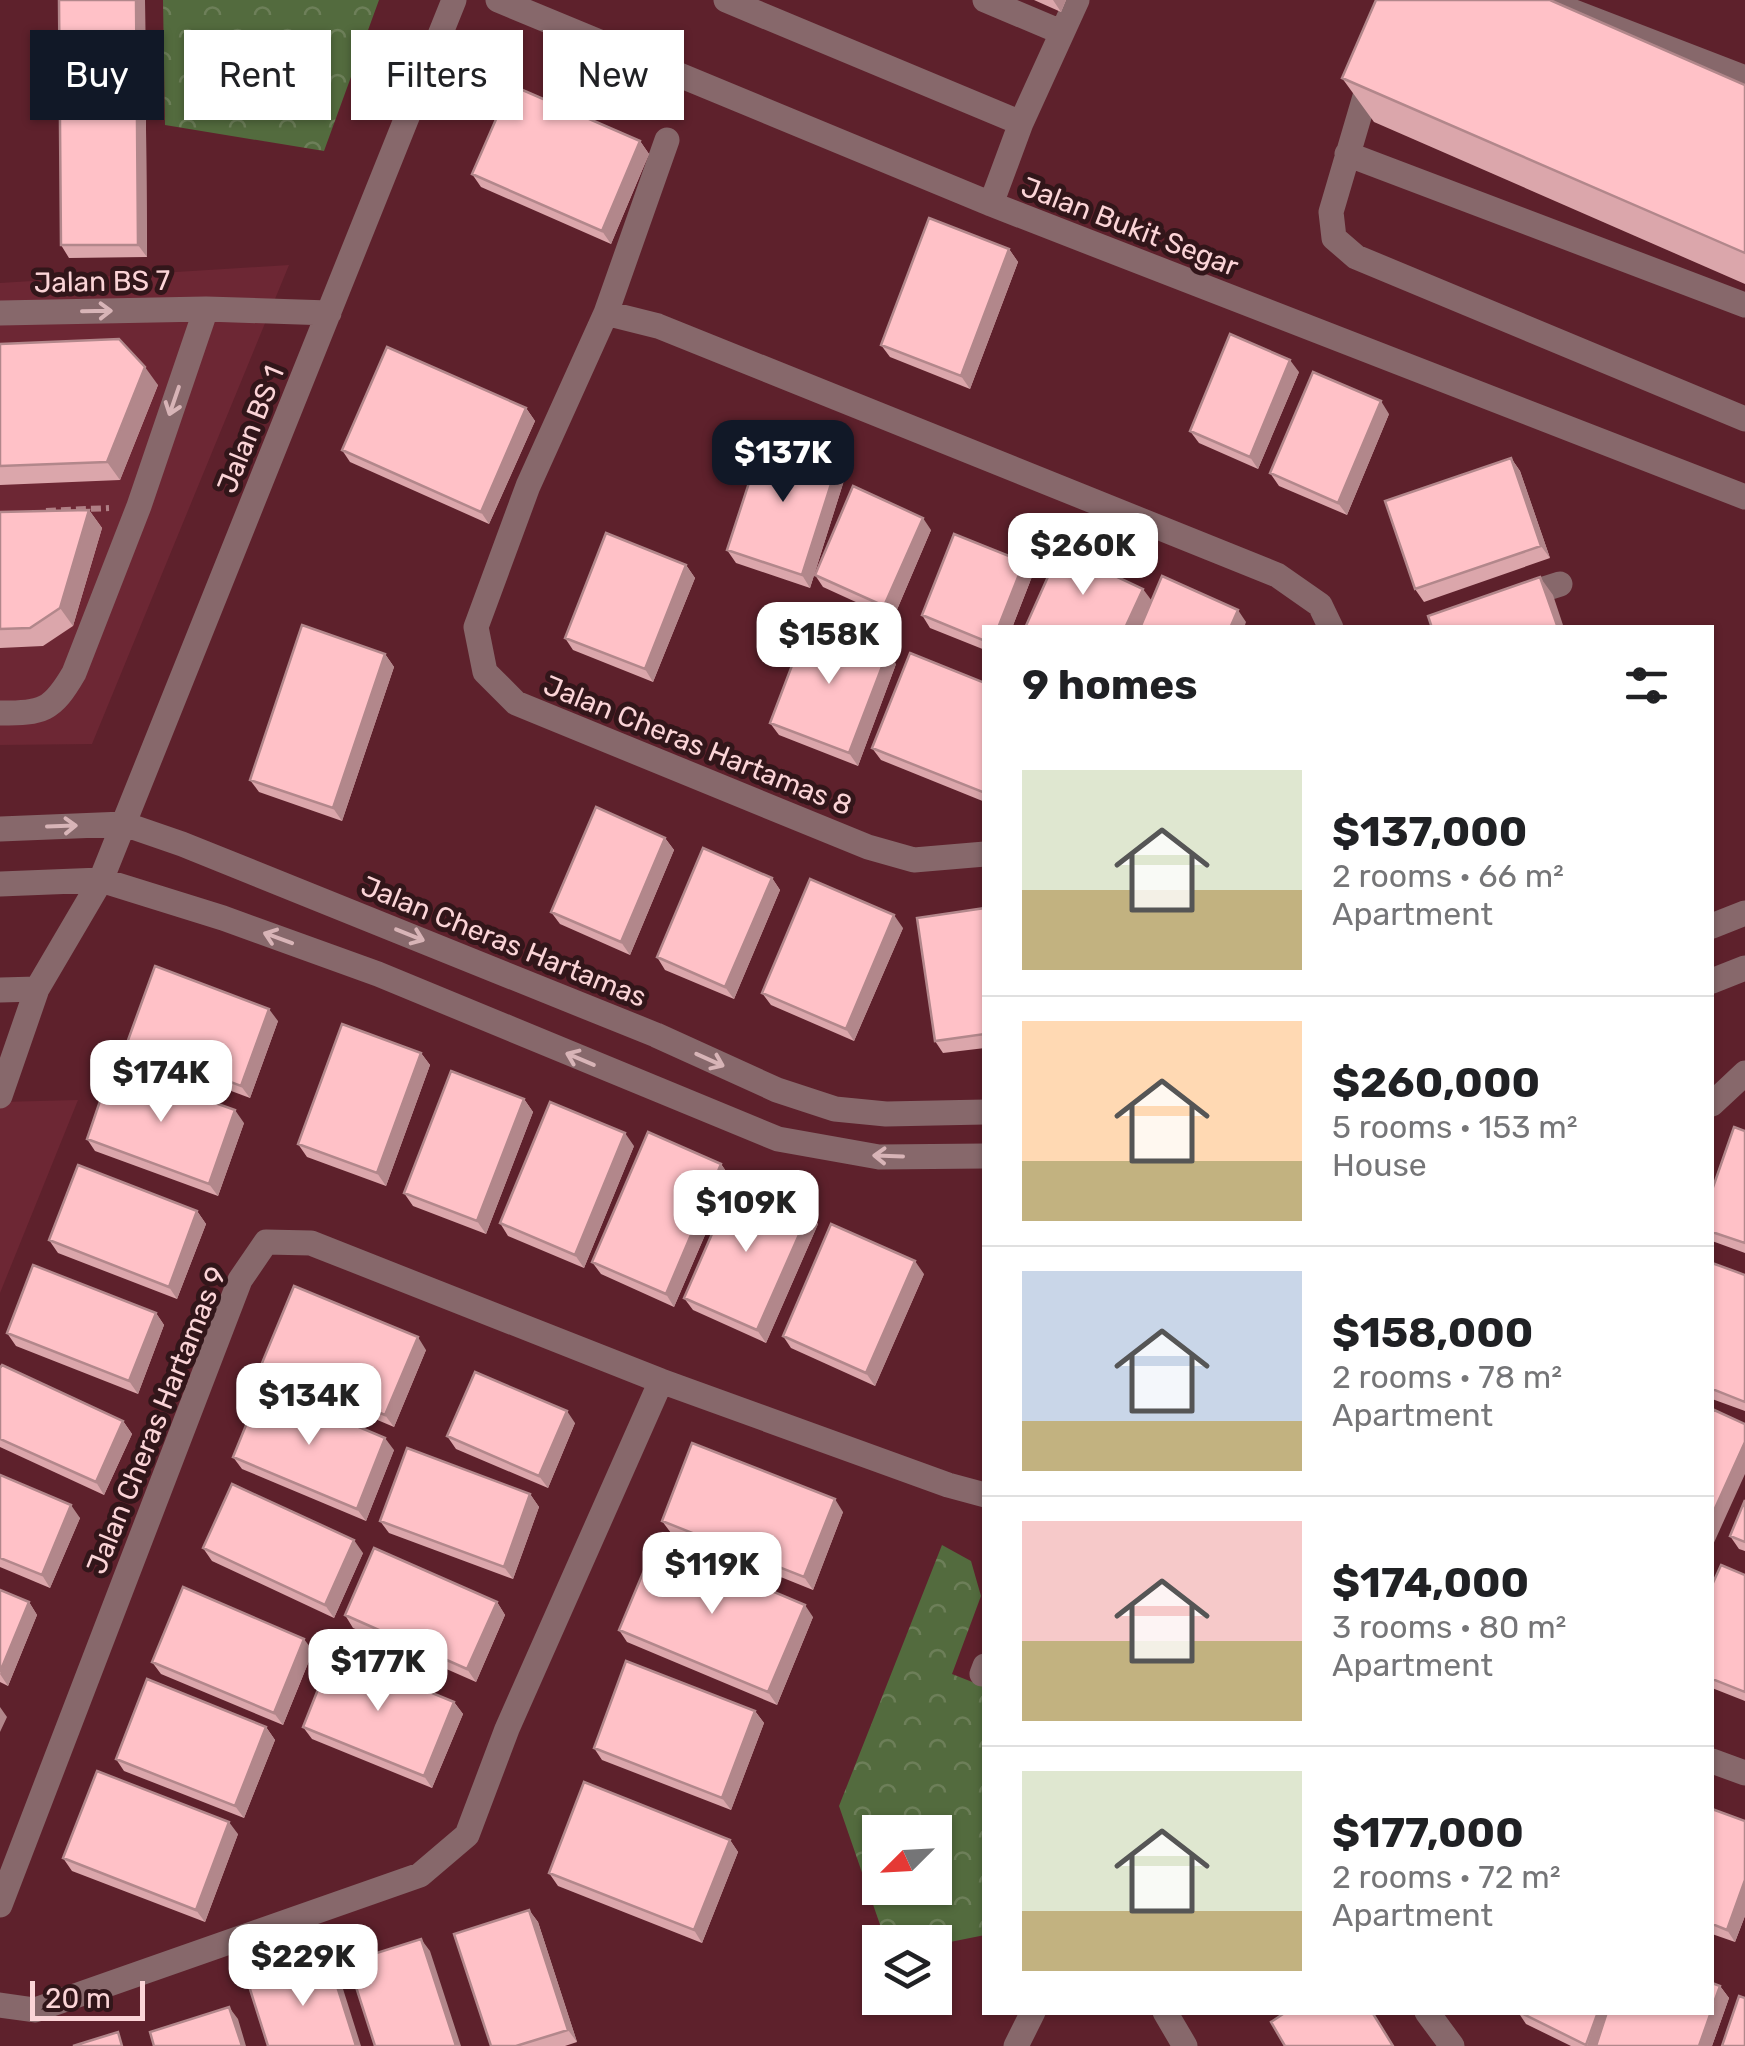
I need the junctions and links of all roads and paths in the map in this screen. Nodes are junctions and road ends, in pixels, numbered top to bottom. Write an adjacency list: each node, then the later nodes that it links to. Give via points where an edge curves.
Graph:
1 (454, 0): 18 (street, Jalan BS 1)
2 (498, 0): 13 (street, Jalan Bukit Segar)
3 (726, 0): 10 (street)
4 (985, 0): 7 (street)
5 (1077, 0): 7 (street)
6 (1542, 0): 9 (street)
7 (1061, 32): 10 (street)
8 (1379, 52): 12 (street)
9 (1745, 78)
10 (1020, 123): 13 (street)
11 (667, 140): 17 (street, Jalan Cheras Hartamas 8)
12 (1347, 154): 14 (street); 19 (street, via 1331,212 1334,238 1356,257)
13 (991, 204): 20 (street, Jalan Bukit Segar)
14 (1745, 304)
15 (206, 309): 16 (street, Jalan BS 7, one-way to 15); 18 (street, Jalan BS 7); 21 (street, one-way to 21)
16 (0, 313)
17 (606, 313): 25 (street, via 658,326 1278,575 1320,605); 29 (street, Jalan Cheras Hartamas 8, via 528,486 476,626 485,672 516,703 868,846 914,860)
18 (329, 314): 27 (street, Jalan BS 1)
19 (1745, 419)
20 (1745, 497)
21 (138, 506): 22 (path); 26 (street, via 60,699 34,713)
22 (40, 512)
23 (1560, 584): 24 (street)
24 (1493, 606)
25 (1330, 625)
26 (0, 712)
27 (124, 824): 28 (street, Jalan Cheras Hartamas, one-way to 27); 30 (street, Jalan BS 1); 41 (street, Jalan Cheras Hartamas, one-way to 41, via 835,1110)
28 (0, 829)
29 (982, 854)
30 (101, 880): 31 (street); 36 (street, Jalan BS 1); 42 (street, one-way to 30, via 879,1157 778,1139 378,974)
31 (0, 884)
32 (1745, 913): 33 (street)
33 (1714, 925)
34 (1745, 968): 35 (street)
35 (1714, 980)
36 (37, 989): 37 (street); 39 (street, Jalan BS 1)
37 (0, 990)
38 (1745, 1073): 40 (street)
39 (0, 1096)
40 (1714, 1101)
41 (982, 1112)
42 (982, 1156)
43 (660, 1381): 44 (street, Jalan Cheras Hartamas 9); 47 (street, Jalan Cheras Hartamas 9, via 310,1243 266,1242 240,1280); 48 (street, via 467,1834 420,1875 35,2010)
44 (982, 1494)
45 (1714, 1763): 46 (street)
46 (1745, 1773)
47 (0, 1906)
48 (0, 2005)
49 (1032, 2015): 52 (street)
50 (1166, 2015): 53 (street)
51 (1429, 2015): 54 (street)
52 (1016, 2046)
53 (1185, 2046)
54 (1452, 2046)

